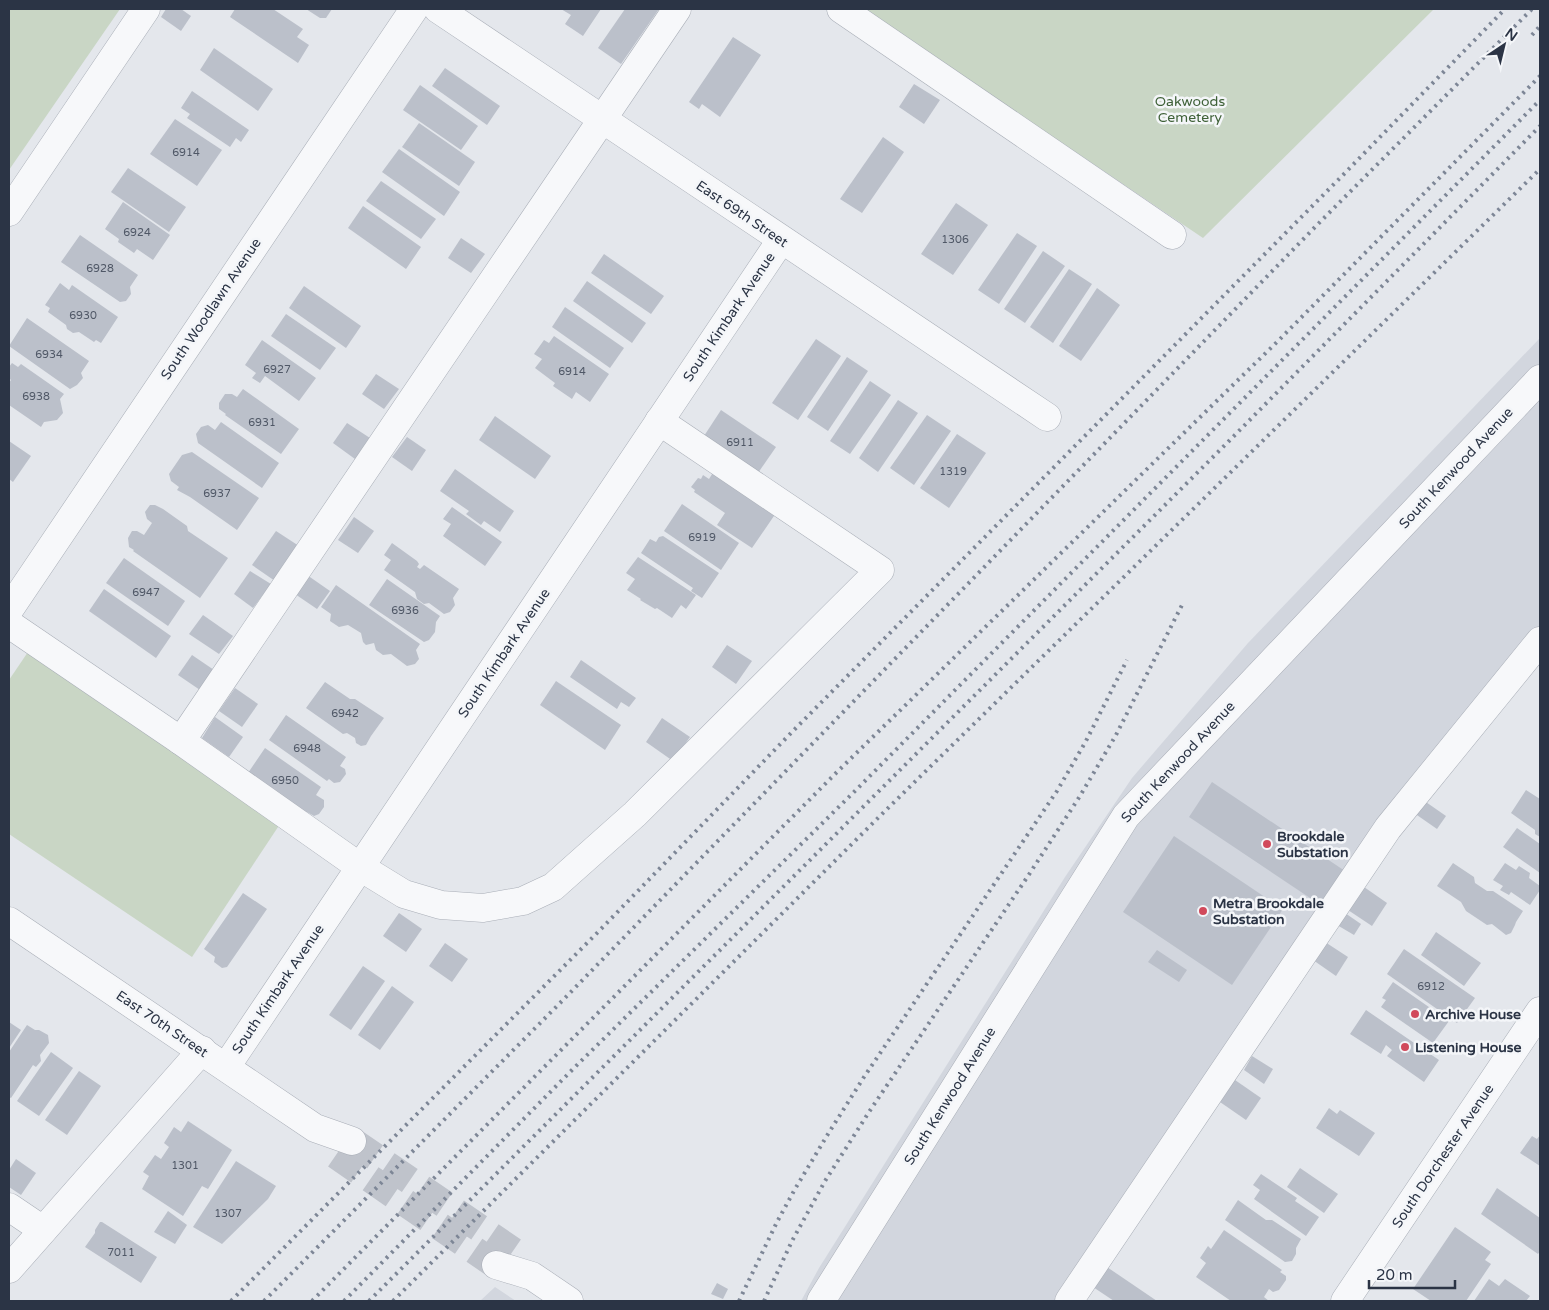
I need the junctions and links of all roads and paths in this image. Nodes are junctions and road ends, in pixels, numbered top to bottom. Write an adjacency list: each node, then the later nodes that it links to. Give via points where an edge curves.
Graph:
1 (146, 9): 7 (street)
2 (414, 9): 13 (street, South Woodlawn Avenue)
3 (438, 9): 6 (street, East 69th Street)
4 (677, 9): 6 (street)
5 (841, 9): 8 (street)
6 (602, 119): 9 (street, East 69th Street); 16 (street)
7 (9, 212)
8 (1172, 235)
9 (781, 240): 11 (street, East 69th Street); 12 (street, South Kimbark Avenue)
10 (1540, 379): 28 (street, South Kenwood Avenue, via 1126,816)
11 (1047, 417)
12 (659, 421): 17 (street, South Kimbark Avenue); 17 (street, via 880,570 635,814 553,887 523,901 483,908 441,905 404,894)
13 (9, 610)
14 (9, 624): 16 (street)
15 (1540, 640): 29 (street, via 1388,828)
16 (180, 741): 17 (street)
17 (360, 867): 21 (street, South Kimbark Avenue)
18 (9, 921): 20 (street, East 70th Street)
19 (1540, 1011): 30 (street, South Dorchester Avenue)
20 (202, 1050): 21 (street, East 70th Street); 24 (street)
21 (226, 1067): 22 (street, East 70th Street)
22 (344, 1148)
23 (9, 1207): 24 (street)
24 (43, 1230): 26 (street)
25 (504, 1258): 27 (street)
26 (9, 1269)
27 (569, 1301)
28 (821, 1301)
29 (1069, 1301)
30 (1345, 1301)

